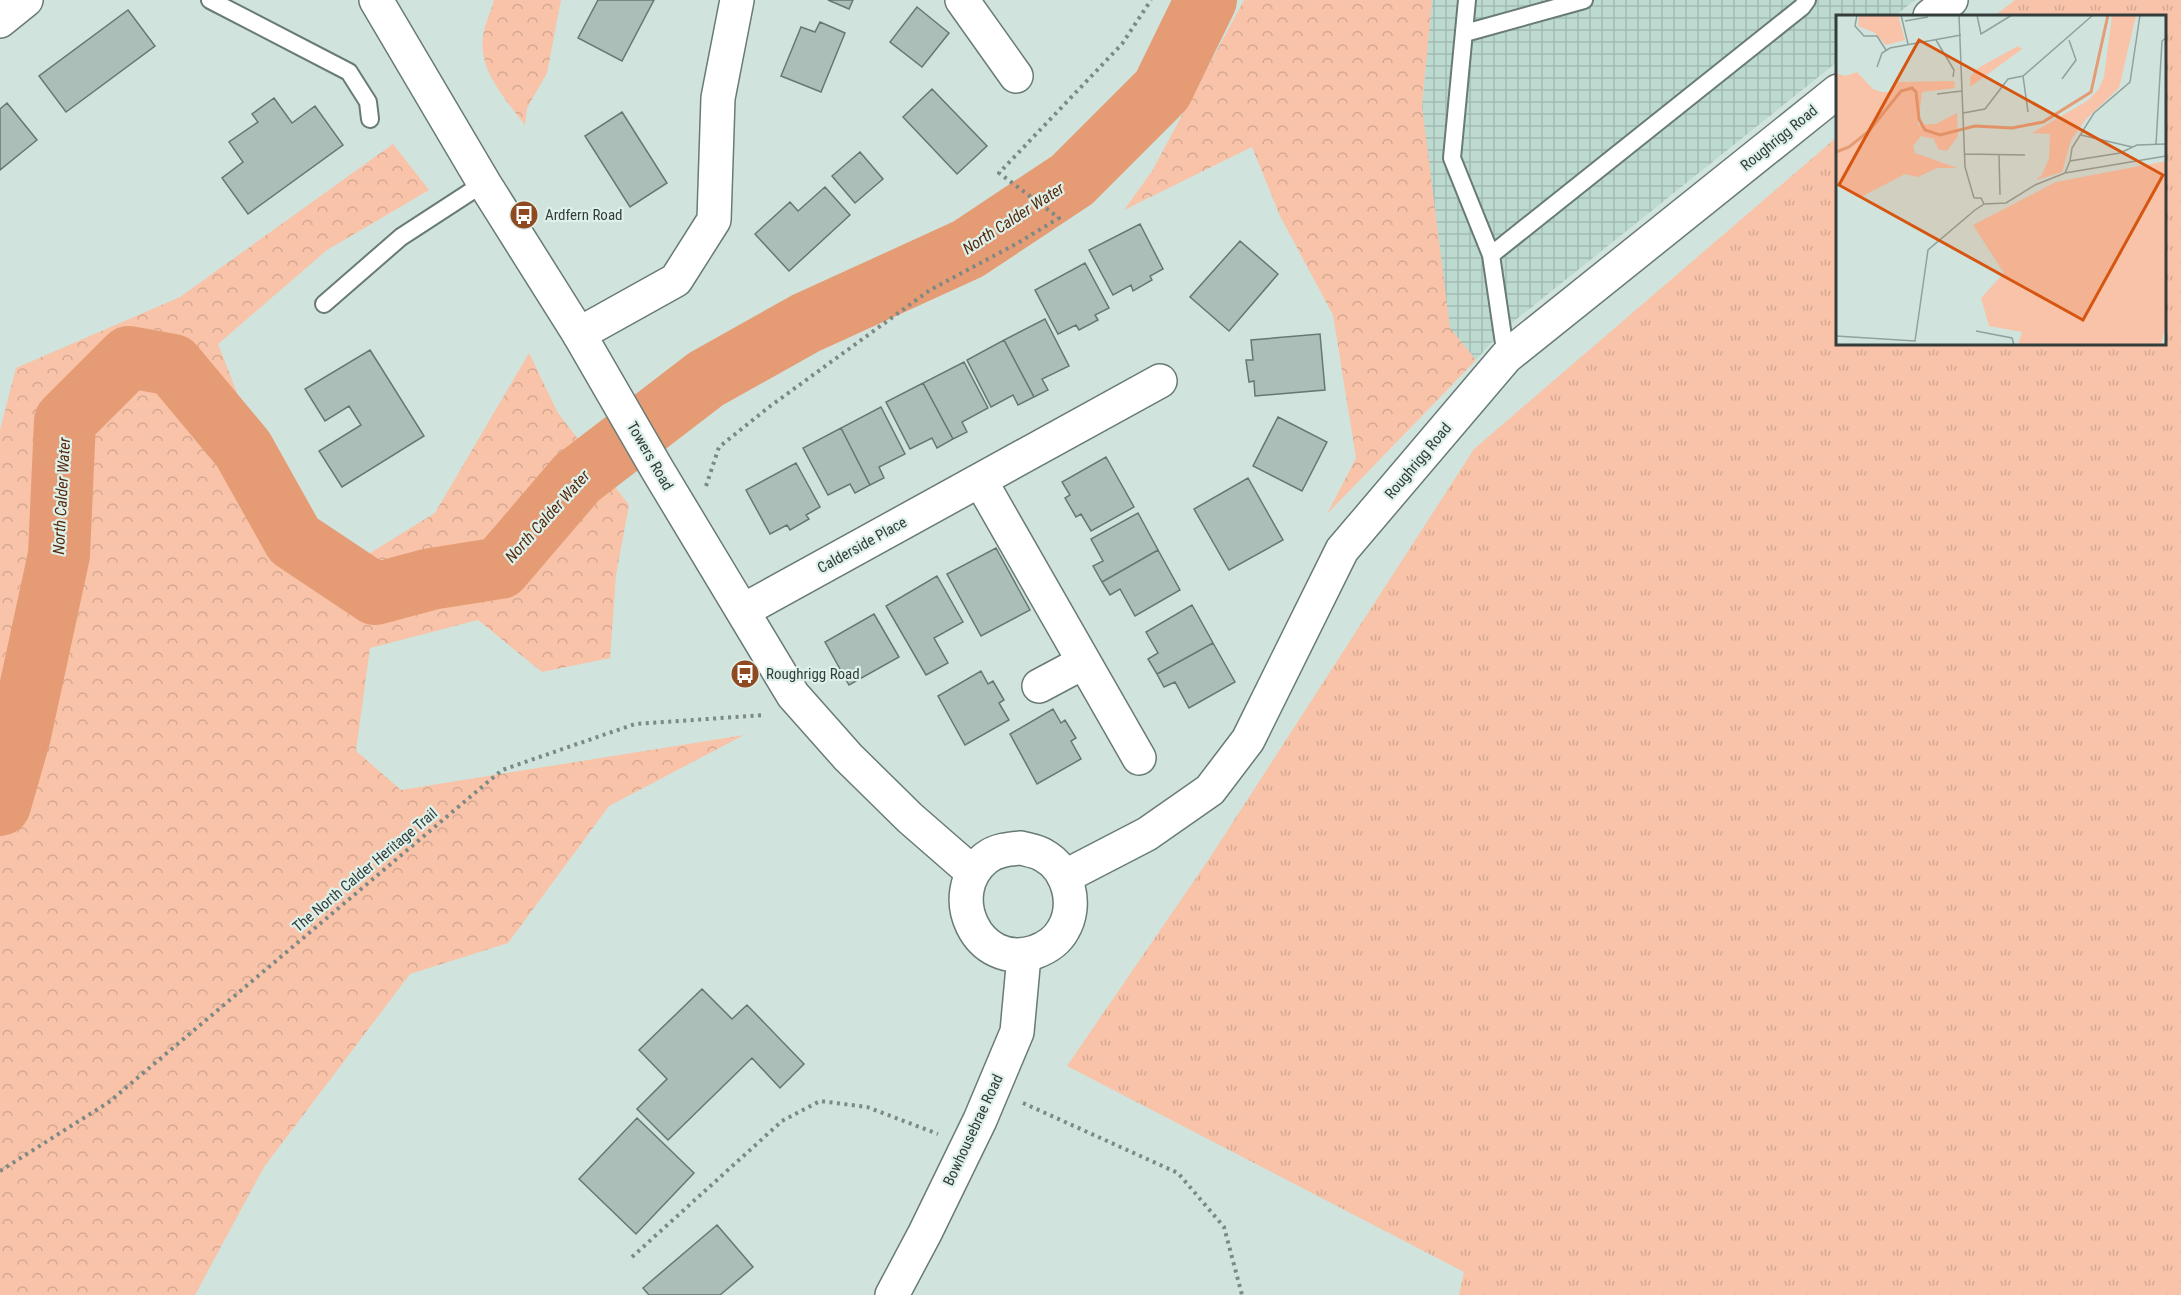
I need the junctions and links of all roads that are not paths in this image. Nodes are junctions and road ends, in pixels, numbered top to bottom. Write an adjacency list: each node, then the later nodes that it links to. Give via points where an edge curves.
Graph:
1 (26, 0): 11 (street)
2 (210, 0): 15 (lane, via 349,72 368,102)
3 (376, 0): 16 (street, Towers Road)
4 (737, 0): 19 (street, via 718,98 714,220 676,280)
5 (962, 0): 13 (street)
6 (1467, 0): 12 (lane)
7 (1584, 0): 12 (lane)
8 (1807, 0): 17 (lane)
9 (1951, 0): 10 (street)
10 (1931, 15)
11 (0, 21)
12 (1465, 33): 17 (lane, via 1452,158)
13 (1016, 76)
14 (1836, 93): 20 (street, Roughrigg Road)
15 (370, 119)
16 (484, 183): 18 (lane, via 401,237); 19 (street, Towers Road)
17 (1491, 255): 20 (lane)
18 (324, 304)
19 (579, 334): 23 (street, Towers Road)
20 (1506, 357): 28 (street, Roughrigg Road, via 1342,550 1248,740 1210,790 1148,834)
21 (1160, 381): 22 (street, Calderside Place)
22 (980, 480): 23 (street, Calderside Place); 24 (street)
23 (744, 610): 27 (street, Towers Road, via 793,695 848,757)
24 (1084, 662): 25 (street); 26 (street)
25 (1039, 687)
26 (1139, 758)
27 (972, 872): 28 (street, via 987,857 1021,848 1042,854); 29 (street, via 967,907 978,936 1010,956)
28 (1064, 877): 29 (street, via 1071,895 1065,928 1045,949)
29 (1024, 956): 30 (street, Bowhousebrae Road, via 1017,1032 968,1145)
30 (892, 1295)

